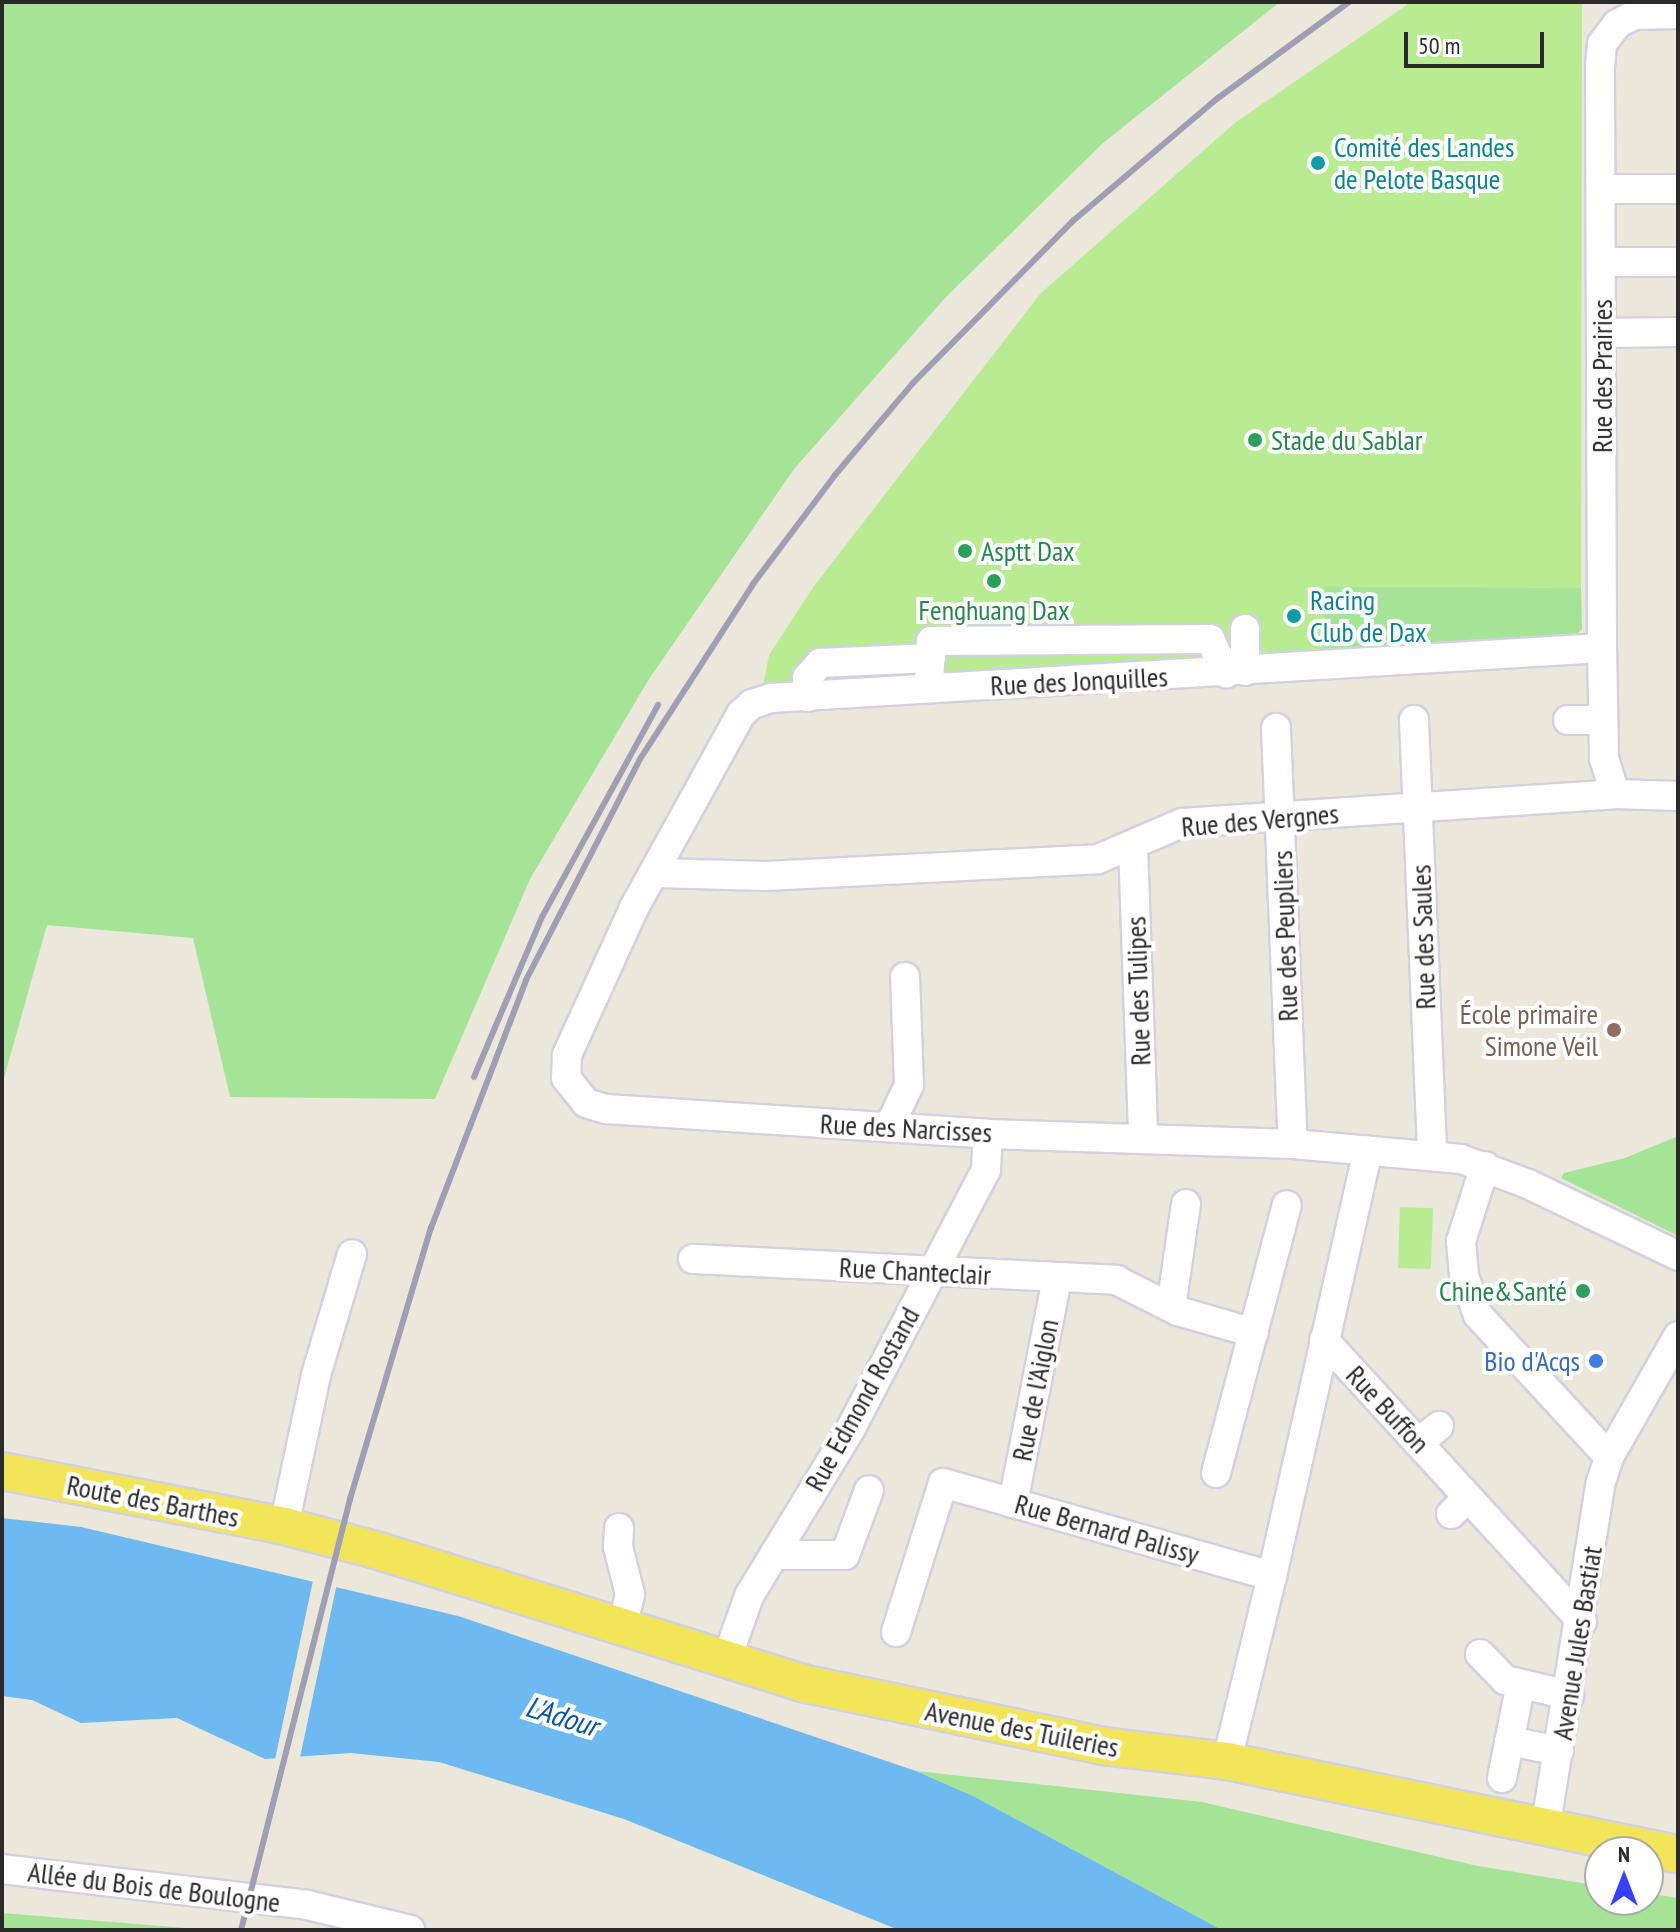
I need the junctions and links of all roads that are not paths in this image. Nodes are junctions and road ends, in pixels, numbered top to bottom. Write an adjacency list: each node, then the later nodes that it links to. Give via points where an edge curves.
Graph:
1 (1678, 14): 2 (street, Rue des Prairies, via 1634,15 1617,24 1602,44)
2 (1601, 189): 3 (street); 4 (street, Rue des Prairies)
3 (1678, 189)
4 (1602, 262): 5 (street); 7 (street, Rue des Prairies)
5 (1678, 262)
6 (1678, 332): 7 (street)
7 (1602, 333): 9 (street, Rue des Prairies)
8 (1245, 629): 11 (street)
9 (1602, 648): 11 (street, Rue des Jonquilles); 16 (street, Rue des Prairies)
10 (931, 658): 11 (street, via 931,641 1210,639); 12 (street); 13 (street, via 820,663 807,678)
11 (1236, 672): 12 (street, Rue des Jonquilles)
12 (929, 688): 13 (street, Rue des Jonquilles)
13 (808, 697): 23 (street, Rue des Jonquilles, via 771,698 741,714)
14 (1414, 720): 20 (street, Rue des Saules)
15 (1568, 720): 16 (street)
16 (1603, 720): 18 (street, Rue des Prairies, via 1604,759)
17 (1276, 728): 21 (street, Rue des Peupliers)
18 (1615, 794): 19 (street, Rue des Vergnes); 20 (street, Rue des Vergnes)
19 (1678, 796)
20 (1418, 808): 21 (street, Rue des Vergnes); 30 (street, Rue des Saules)
21 (1279, 816): 22 (street, Rue des Vergnes, via 1182,823); 28 (street, Rue des Peupliers)
22 (1133, 845): 23 (street, Rue des Vergnes, via 1098,859 766,876); 27 (street, Rue des Tulipes)
23 (656, 873): 25 (street, Rue des Narcisses, via 634,908 567,1055 566,1078 574,1093 606,1109)
24 (905, 977): 25 (street, via 909,1085)
25 (889, 1127): 26 (street, Rue des Narcisses)
26 (988, 1134): 27 (street, Rue des Narcisses); 37 (street, Rue Edmond Rostand, via 986,1170)
27 (1143, 1137): 28 (street, Rue des Narcisses)
28 (1293, 1144): 29 (street, Rue des Narcisses)
29 (1368, 1151): 30 (street, Rue des Narcisses); 42 (street, Rue Buffon)
30 (1432, 1154): 31 (street, Rue des Narcisses)
31 (1485, 1166): 35 (street, Rue des Narcisses); 43 (street, via 1461,1241 1464,1276 1478,1315)
32 (1186, 1204): 39 (street)
33 (1287, 1205): 40 (street)
34 (352, 1254): 49 (street, via 316,1375)
35 (1678, 1256)
36 (693, 1259): 37 (street, Rue Chanteclair)
37 (931, 1273): 38 (street, Rue Chanteclair); 51 (street, Rue Edmond Rostand, via 851,1428)
38 (1057, 1278): 39 (street, Rue Chanteclair, via 1116,1280); 47 (street, Rue de l'Aiglon)
39 (1174, 1309): 40 (street, Rue Chanteclair)
40 (1254, 1333): 45 (street)
41 (1678, 1336): 43 (street, Avenue Jules Bastiat)
42 (1324, 1340): 52 (street); 53 (street, Rue Buffon, via 1428,1434 1460,1506)
43 (1609, 1457): 53 (street, Avenue Jules Bastiat)
44 (2, 1471): 49 (main road, Route des Barthes)
45 (1216, 1473)
46 (869, 1490): 51 (street, via 845,1555)
47 (1013, 1503): 52 (street, Rue Bernard Palissy); 55 (street, Rue Bernard Palissy, via 943,1483)
48 (619, 1528): 54 (street, via 618,1547 630,1594)
49 (294, 1529): 50 (main road, Route des Barthes)
50 (379, 1551): 54 (main road, Avenue des Tuileries)
51 (774, 1555): 57 (street, Rue Edmond Rostand, via 735,1626)
52 (1272, 1576): 62 (street)
53 (1582, 1622): 58 (street, Avenue Jules Bastiat)
54 (622, 1628): 57 (main road, Avenue des Tuileries)
55 (896, 1632)
56 (1480, 1654): 58 (street, via 1505,1680)
57 (726, 1661): 62 (main road, Avenue des Tuileries, via 1008,1728)
58 (1569, 1695): 61 (street, Avenue Jules Bastiat)
59 (1518, 1698): 60 (street)
60 (1509, 1741): 61 (street); 63 (street)
61 (1559, 1751): 64 (street, Avenue Jules Bastiat)
62 (1227, 1761): 64 (main road, Avenue des Tuileries)
63 (1502, 1778)
64 (1545, 1830): 65 (main road, Avenue des Tuileries)
65 (1678, 1854)
66 (2, 1869): 67 (street, Allée du Bois de Boulogne, via 307,1905)
67 (410, 1930)

